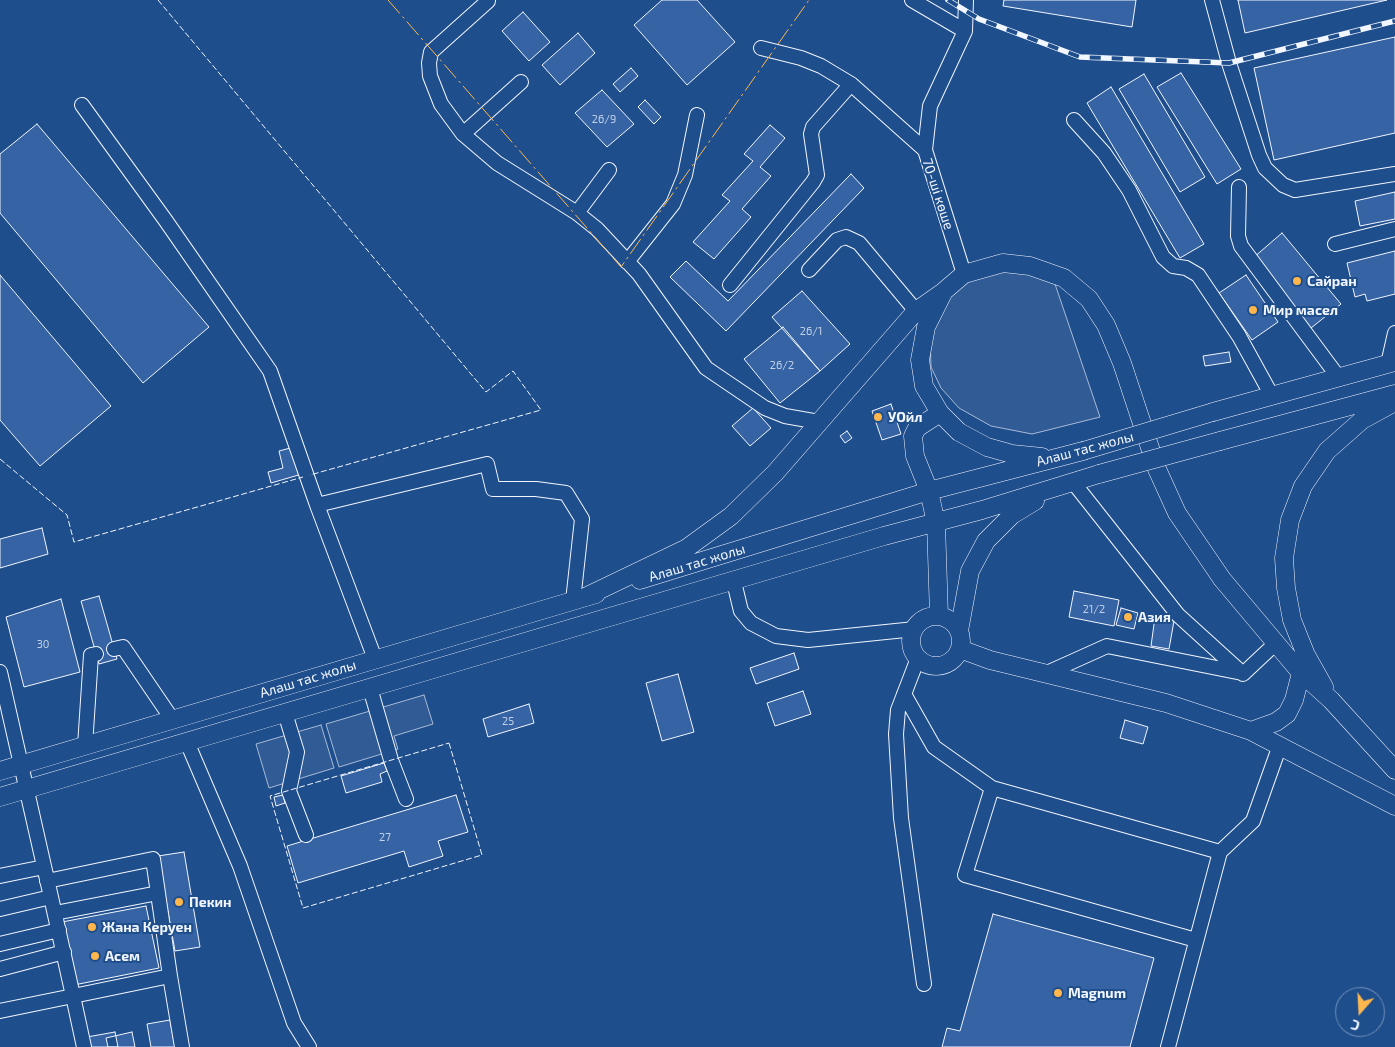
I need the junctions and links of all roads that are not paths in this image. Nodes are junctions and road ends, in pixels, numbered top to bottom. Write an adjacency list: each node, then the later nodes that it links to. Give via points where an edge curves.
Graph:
1 (912, 0): 5 (lane)
2 (966, 0): 5 (lane, 70-ші көше)
3 (1212, 0): 15 (lane, via 1258,155 1265,168 1283,185 1295,190)
4 (488, 1): 12 (lane, via 432,52 429,63 430,76 441,104)
5 (965, 31): 13 (lane, 70-ші көше, via 930,106)
6 (761, 48): 8 (lane, via 821,66)
7 (521, 82): 12 (lane)
8 (851, 84): 13 (lane); 23 (lane, via 813,127 811,134 817,175 813,182)
9 (82, 105): 37 (lane, via 270,371)
10 (697, 115): 20 (lane, via 686,175 673,204)
11 (1074, 120): 30 (lane, via 1104,153 1129,190 1164,257 1173,266 1186,268 1198,275 1239,336)
12 (463, 134): 17 (lane, via 497,163)
13 (925, 150): 22 (lane, 70-ші көше)
14 (609, 170): 17 (lane)
15 (1395, 174)
16 (1239, 187): 28 (lane, via 1238,236 1241,246)
17 (577, 213): 20 (lane, via 597,229)
18 (1395, 228): 19 (lane)
19 (1336, 244)
20 (627, 262): 33 (lane, via 706,368 765,408 785,416)
21 (809, 270): 25 (lane, via 838,240 846,237 859,243)
22 (964, 274): 24 (main road); 44 (main road, via 1003,263 1030,266 1064,278 1089,299 1106,324 1122,362 1157,469 1177,513 1222,579)
23 (730, 285)
24 (943, 292): 25 (main road); 32 (main road, via 926,327 920,360 924,386)
25 (916, 311): 33 (main road)
26 (1395, 333): 27 (lane)
27 (1392, 363): 28 (main road, Алаш тас жолы)
28 (1338, 378): 30 (main road, Алаш тас жолы)
29 (1395, 394): 35 (main road, Алаш тас жолы, bridge)
30 (1272, 396): 34 (main road, Алаш тас жолы, bridge)
31 (1395, 402): 56 (main road, via 1362,420 1327,451 1303,486 1290,520 1284,558 1292,620)
32 (940, 413): 34 (main road, via 959,432 987,447 1012,454); 36 (main road, via 916,428 913,436 915,456)
33 (819, 422): 40 (main road, via 775,473 730,516 687,548)
34 (1052, 458): 36 (main road, Алаш тас жолы)
35 (1065, 485): 38 (main road, Алаш тас жолы); 43 (main road, via 1012,515 986,541 970,571); 53 (lane, via 1178,615)
36 (929, 491): 38 (main road); 40 (main road, Алаш тас жолы)
37 (317, 505): 40 (lane, via 487,464 493,489 566,493 582,519); 49 (lane)
38 (936, 523): 39 (main road, Алаш тас жолы); 41 (main road)
39 (734, 582): 42 (lane, via 741,611 750,623 776,636 808,640); 54 (main road, Алаш тас жолы)
40 (579, 599): 49 (main road, Алаш тас жолы)
41 (939, 616): 42 (main road, via 925,619); 43 (main road, via 951,621)
42 (914, 629): 48 (main road, via 912,644)
43 (959, 632): 46 (main road)
44 (1276, 643): 52 (main road); 53 (lane)
45 (114, 649): 58 (lane, via 124,647)
46 (960, 649): 48 (main road, via 942,665 933,666); 51 (main road, via 990,660)
47 (96, 654): 62 (lane, via 91,655)
48 (918, 658): 55 (lane)
49 (375, 659): 58 (main road, Алаш тас жолы)
50 (0, 672): 63 (lane)
51 (1047, 673): 53 (lane, via 1106,646); 59 (main road, via 1166,702)
52 (1301, 673): 56 (main road); 59 (main road, via 1287,714 1276,722)
53 (1243, 674)
54 (370, 688): 57 (main road, Алаш тас жолы); 69 (lane)
55 (904, 694): 66 (lane, via 934,747); 86 (lane, via 898,710 896,734 901,818)
56 (1331, 700): 64 (main road)
57 (285, 713): 60 (main road, Алаш тас жолы); 71 (lane, via 297,752 289,790)
58 (172, 720): 62 (main road, Алаш тас жолы)
59 (1251, 731): 61 (main road)
60 (188, 742): 67 (main road, Алаш тас жолы); 91 (lane, via 240,866 294,1023)
61 (1280, 745): 70 (main road); 72 (lane, via 1253,821)
62 (85, 746): 63 (main road, Алаш тас жолы)
63 (21, 764): 65 (main road, Алаш тас жолы); 67 (lane)
64 (1395, 770)
65 (0, 771)
66 (992, 788): 72 (lane); 81 (lane, via 965,875)
67 (25, 790): 68 (main road, Алаш тас жолы); 73 (lane)
68 (0, 797)
69 (406, 799)
70 (1395, 806)
71 (306, 835)
72 (1220, 852): 81 (lane)
73 (44, 867): 74 (lane); 75 (lane)
74 (0, 876)
75 (47, 881): 76 (lane, via 153,859); 77 (lane)
76 (158, 893): 79 (lane); 85 (lane)
77 (51, 897): 78 (lane); 79 (lane)
78 (0, 909)
79 (55, 913): 80 (lane)
80 (59, 930): 82 (lane); 83 (lane)
81 (1196, 940): 92 (lane)
82 (0, 944)
83 (64, 952): 84 (lane); 87 (lane)
84 (0, 968)
85 (170, 976): 87 (lane); 90 (lane)
86 (924, 984)
87 (73, 996): 88 (lane); 89 (lane)
88 (0, 1011)
89 (84, 1047)
90 (182, 1047)
91 (309, 1047)
92 (1168, 1047)

